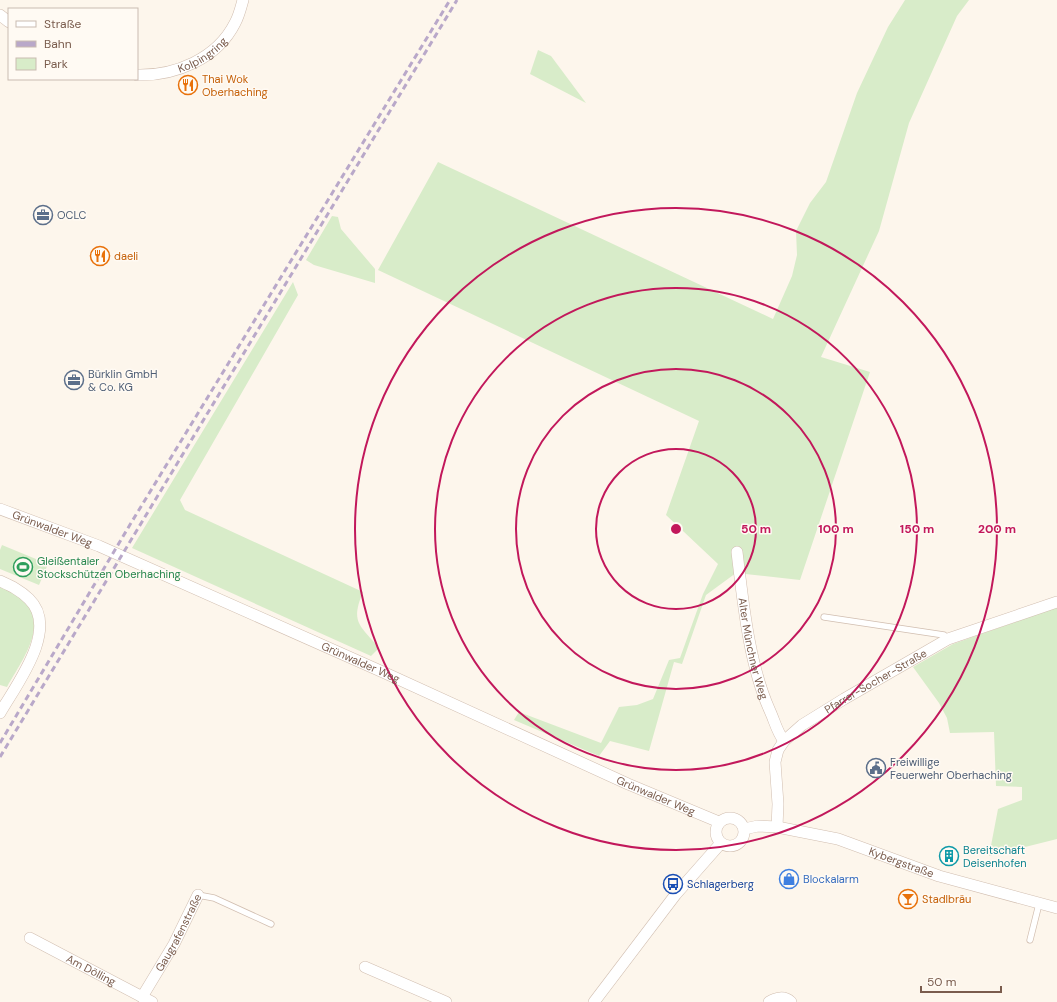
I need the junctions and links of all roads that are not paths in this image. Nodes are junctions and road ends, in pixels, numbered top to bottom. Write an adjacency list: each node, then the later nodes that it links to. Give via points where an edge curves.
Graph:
1 (243, 0): 4 (street, Kolpingring, via 235,24 208,54 178,69 156,75)
2 (0, 15): 3 (street)
3 (8, 21)
4 (138, 75)
5 (0, 509): 13 (street, Grünwalder Weg, via 99,546 628,784)
6 (737, 552): 12 (street, Alter Münchner Weg, via 750,636 763,696 778,733)
7 (0, 581): 11 (street, via 18,590 30,600 37,612 39,630 38,644 31,660)
8 (1057, 602): 10 (street, Pfarrer-Socher-Straße)
9 (824, 617): 10 (lane, via 944,635)
10 (948, 639): 12 (street, Pfarrer-Socher-Straße, via 844,698 802,725)
11 (0, 713)
12 (784, 741): 14 (street, Pfarrer-Socher-Straße, via 775,762)
13 (719, 822): 15 (street, via 727,818 736,819); 16 (street, via 715,830)
14 (777, 827): 15 (street, Kybergstraße, via 758,826); 18 (street, Kybergstraße, via 838,839 939,876)
15 (744, 829): 16 (street, via 744,835 738,844)
16 (721, 844): 26 (street, via 676,894)
17 (198, 895): 20 (lane, Gaugrafenstraße, via 214,898); 24 (street, Gaugrafenstraße)
18 (1039, 904): 19 (street, Kybergstraße); 22 (lane)
19 (1057, 908)
20 (271, 924)
21 (30, 938): 24 (street, Am Dölling)
22 (1030, 940)
23 (365, 967): 25 (street)
24 (147, 1000)
25 (446, 1002)
26 (594, 1002)
27 (769, 1002): 28 (street, via 780,998 787,998)
28 (791, 1002)

